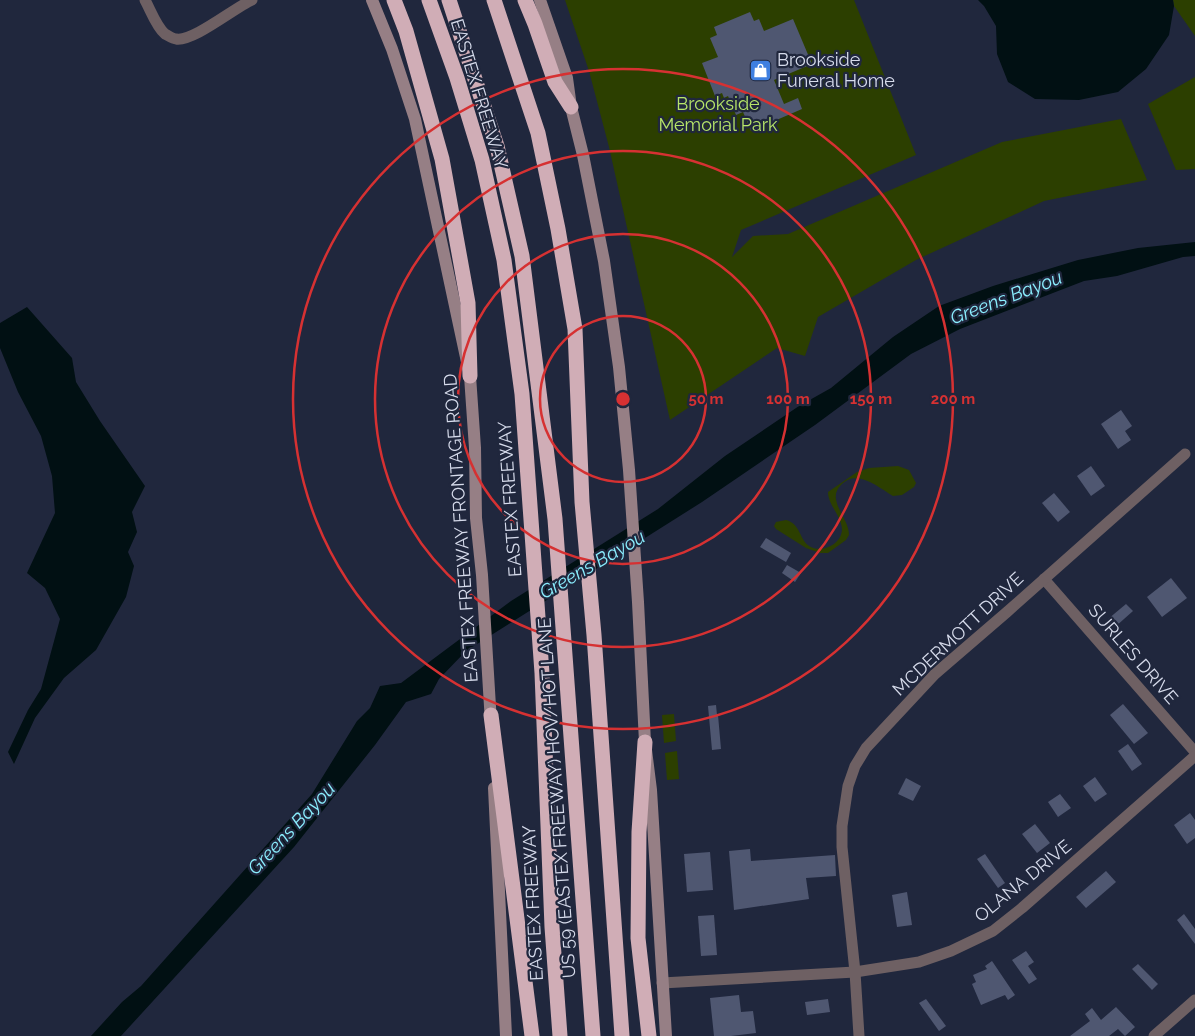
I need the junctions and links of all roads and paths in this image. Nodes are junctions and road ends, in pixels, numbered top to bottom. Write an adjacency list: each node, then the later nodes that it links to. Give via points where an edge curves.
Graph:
1 (146, 0): 2 (street, via 156,22 165,33 176,39 193,36)
2 (252, 0)
3 (372, 0): 11 (main road, EASTEX FREEWAY FRONTAGE ROAD, via 415,119)
4 (394, 0): 11 (highway, via 406,30 442,159 468,303)
5 (429, 0): 23 (highway, EASTEX FREEWAY, via 482,160 504,260 522,394 542,673 552,927)
6 (449, 0): 24 (highway, US 59 (EASTEX FREEWAY) HOV/HOT LANE, via 496,146 522,256 555,519)
7 (494, 0): 25 (highway, via 538,134 575,329 582,502)
8 (525, 0): 10 (highway, via 555,82)
9 (540, 0): 10 (main road, via 567,78)
10 (571, 108): 15 (main road, via 604,260 619,367 629,470)
11 (470, 376): 14 (main road, EASTEX FREEWAY FRONTAGE ROAD)
12 (1185, 454): 13 (street, MCDERMOTT DRIVE)
13 (1044, 579): 16 (street, SURLES DRIVE); 18 (street, MCDERMOTT DRIVE, via 935,674 866,748 856,766 848,786 842,847)
14 (490, 715): 21 (main road, EASTEX FREEWAY FRONTAGE ROAD); 22 (highway)
15 (645, 742): 19 (main road, via 651,790); 26 (highway, via 639,832 638,938)
16 (1195, 752)
17 (1195, 756): 18 (street, OLANA DRIVE, via 993,931 952,951 919,962)
18 (855, 972): 19 (street, OLANA DRIVE); 28 (street, MCDERMOTT DRIVE)
19 (662, 983): 27 (main road)
20 (1195, 1000): 29 (street)
21 (506, 1036)
22 (532, 1036)
23 (560, 1036)
24 (593, 1036)
25 (622, 1036)
26 (648, 1036)
27 (666, 1036)
28 (859, 1036)
29 (1154, 1036)

